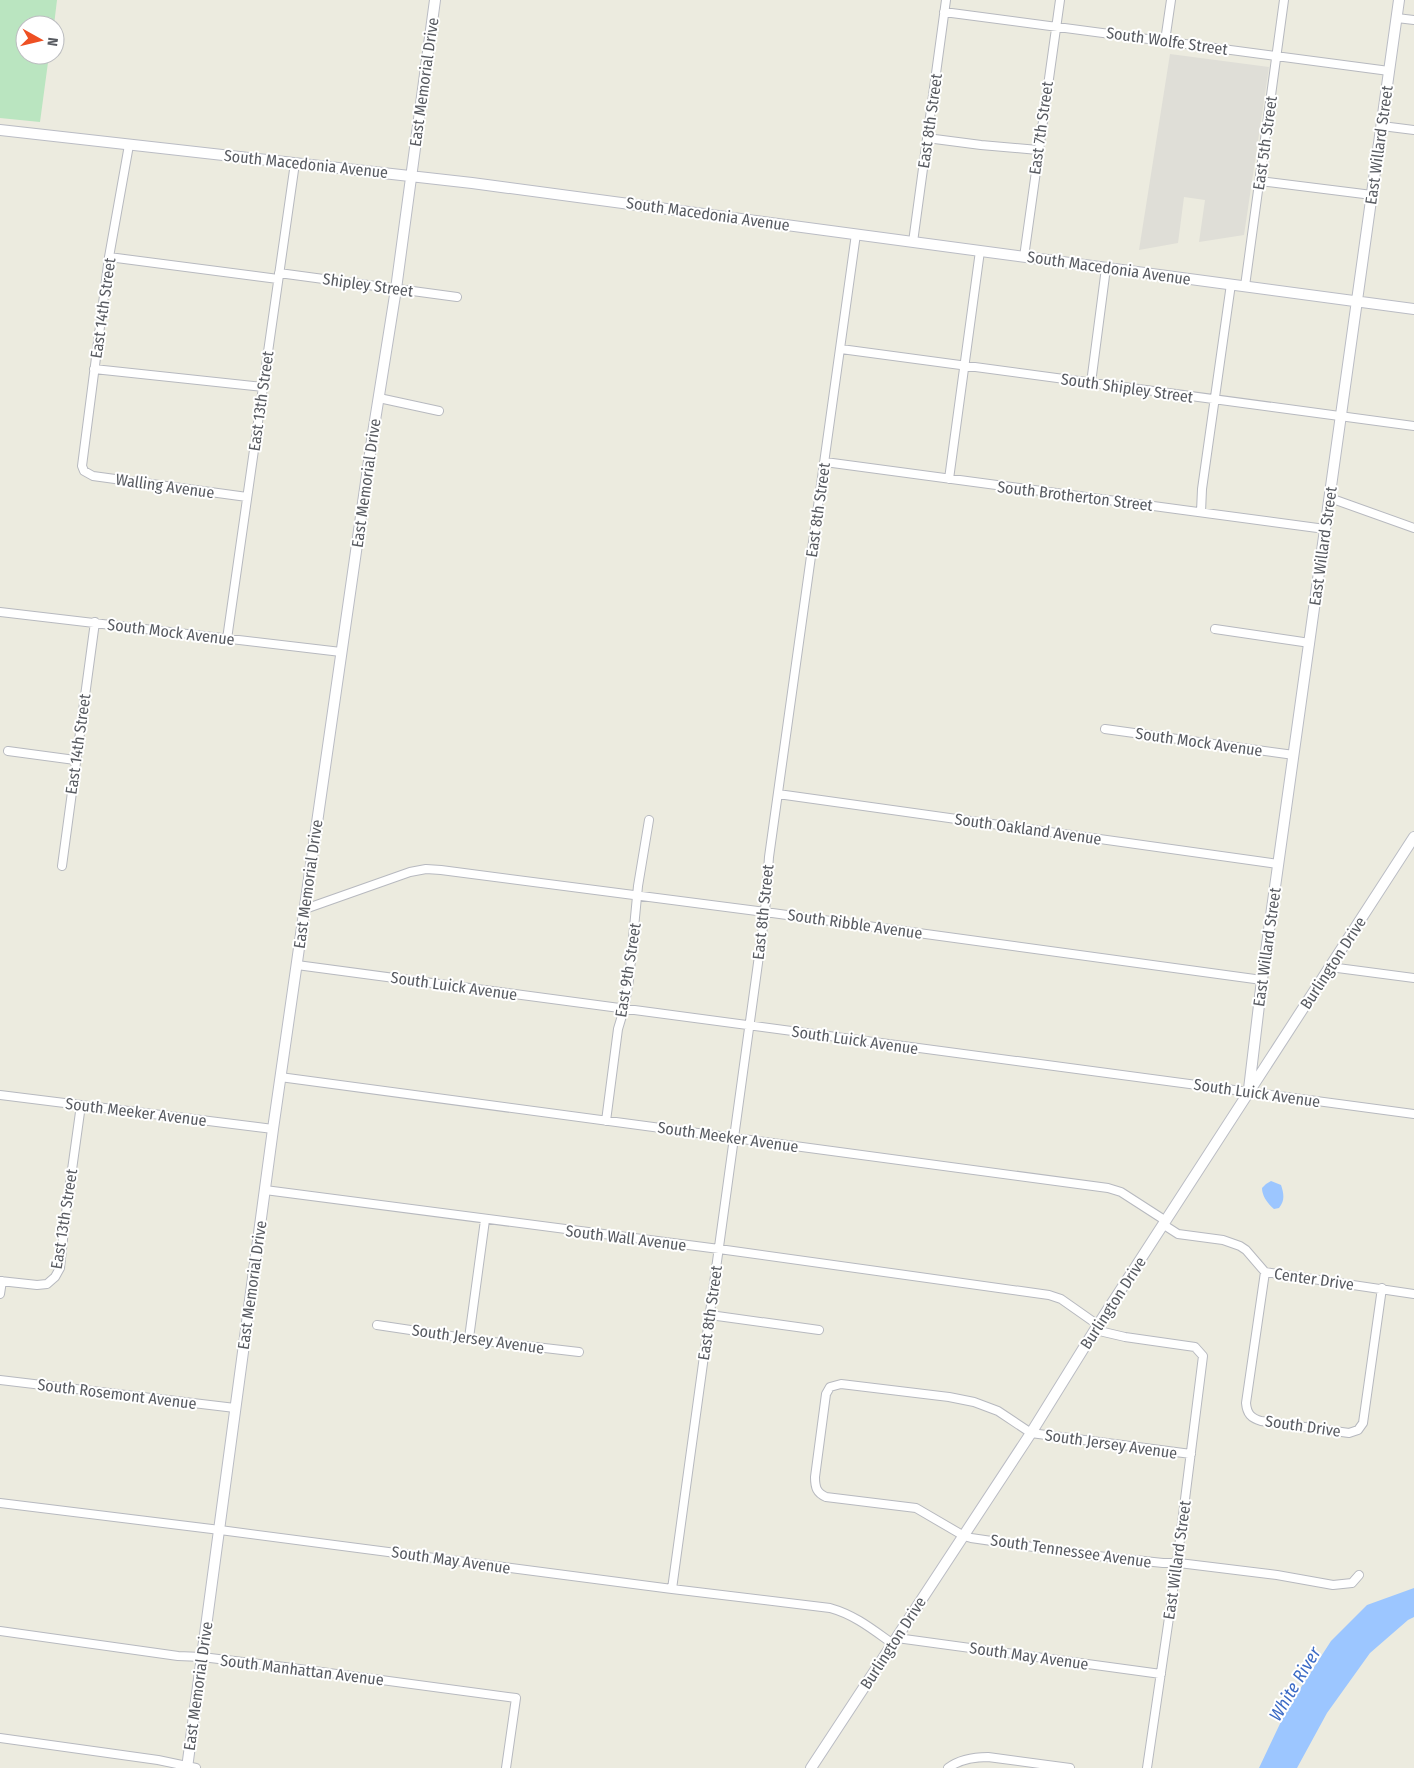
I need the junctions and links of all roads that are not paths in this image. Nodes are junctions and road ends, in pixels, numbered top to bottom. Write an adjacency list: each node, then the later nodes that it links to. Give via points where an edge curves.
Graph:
1 (435, 0): 21 (street, East Memorial Drive)
2 (946, 0): 7 (street, East 8th Street)
3 (1060, 0): 10 (street, East 7th Street)
4 (1171, 0): 11 (street)
5 (1284, 0): 12 (street, East 5th Street)
6 (1399, 0): 8 (street, East Willard Street)
7 (944, 12): 10 (street, South Wolfe Street); 17 (street, East 8th Street)
8 (1397, 18): 9 (street); 13 (street, East Willard Street)
9 (1414, 20)
10 (1056, 26): 11 (street, South Wolfe Street); 19 (street, East 7th Street)
11 (1165, 41): 12 (street, South Wolfe Street)
12 (1277, 55): 13 (street, South Wolfe Street); 22 (street, East 5th Street)
13 (1389, 71): 14 (street, East Willard Street)
14 (1382, 126): 16 (street); 23 (street, East Willard Street)
15 (0, 130): 18 (street, South Macedonia Avenue)
16 (1414, 130)
17 (927, 138): 19 (street); 25 (street, East 8th Street)
18 (130, 145): 20 (street, South Macedonia Avenue); 27 (street, East 14th Street)
19 (1038, 150): 28 (street, East 7th Street)
20 (295, 163): 21 (street, South Macedonia Avenue); 30 (street, East 13th Street)
21 (412, 176): 24 (street, South Macedonia Avenue); 33 (street, East Memorial Drive)
22 (1260, 181): 23 (street); 32 (street, East 5th Street)
23 (1372, 194): 35 (street, East Willard Street)
24 (856, 234): 25 (street, South Macedonia Avenue); 37 (street, East 8th Street)
25 (913, 242): 26 (street, South Macedonia Avenue)
26 (980, 251): 28 (street, South Macedonia Avenue); 38 (street)
27 (109, 257): 30 (street, Shipley Street); 39 (street, East 14th Street)
28 (1024, 257): 29 (street, South Macedonia Avenue)
29 (1106, 268): 31 (street, South Macedonia Avenue); 40 (street)
30 (279, 276): 33 (street, Shipley Street); 41 (street, East 13th Street)
31 (1231, 284): 32 (street, South Macedonia Avenue); 43 (street)
32 (1245, 286): 35 (street, South Macedonia Avenue)
33 (396, 289): 34 (street, Shipley Street); 42 (street, East Memorial Drive)
34 (457, 297)
35 (1357, 302): 36 (street, South Macedonia Avenue); 45 (street, East Willard Street)
36 (1414, 309)
37 (841, 349): 38 (street, South Shipley Street); 47 (street, East 8th Street)
38 (964, 366): 40 (street, South Shipley Street); 49 (street)
39 (94, 369): 41 (street); 48 (street, East 14th Street, via 82,461)
40 (1091, 383): 43 (street, South Shipley Street)
41 (263, 387): 50 (street, East 13th Street)
42 (379, 398): 44 (street); 60 (street, East Memorial Drive)
43 (1214, 399): 45 (street, South Shipley Street); 52 (street)
44 (439, 411)
45 (1341, 416): 46 (street, South Shipley Street); 51 (street, East Willard Street)
46 (1414, 426)
47 (825, 462): 49 (street, South Brotherton Street); 65 (street, East 8th Street)
48 (84, 471): 50 (street, Walling Avenue, via 93,476)
49 (949, 479): 52 (street, South Brotherton Street)
50 (247, 497): 58 (street, East 13th Street)
51 (1330, 498): 53 (street); 54 (street, East Willard Street)
52 (1201, 512): 54 (street, South Brotherton Street)
53 (1414, 528)
54 (1325, 529): 59 (street, East Willard Street)
55 (0, 612): 56 (street, South Mock Avenue)
56 (95, 622): 58 (street, South Mock Avenue); 64 (street, East 14th Street)
57 (1215, 629): 59 (street)
58 (227, 639): 60 (street, South Mock Avenue)
59 (1310, 643): 63 (street, East Willard Street)
60 (342, 652): 71 (street, East Memorial Drive)
61 (1105, 730): 63 (street, South Mock Avenue)
62 (8, 751): 64 (street)
63 (1294, 755): 68 (street, East Willard Street)
64 (75, 760): 69 (street, East 14th Street)
65 (778, 794): 68 (street, South Oakland Avenue); 72 (street, East 8th Street)
66 (649, 820): 70 (street, East 9th Street)
67 (1414, 837): 74 (street, Burlington Drive)
68 (1278, 864): 76 (street, East Willard Street)
69 (62, 866)
70 (638, 895): 71 (street, South Ribble Avenue, via 426,869); 72 (street, South Ribble Avenue); 77 (street, East 9th Street)
71 (305, 909): 73 (street, East Memorial Drive)
72 (765, 912): 76 (street, South Ribble Avenue); 78 (street, East 8th Street)
73 (297, 965): 77 (street, South Luick Avenue); 79 (street, East Memorial Drive)
74 (1330, 967): 75 (street); 80 (street, Burlington Drive)
75 (1414, 978)
76 (1262, 980): 80 (street, East Willard Street)
77 (624, 1009): 78 (street, South Luick Avenue); 84 (street, East 9th Street, via 618,1029)
78 (750, 1026): 80 (street, South Luick Avenue); 86 (street, East 8th Street)
79 (280, 1077): 84 (street, South Meeker Avenue); 85 (street, East Memorial Drive)
80 (1249, 1092): 83 (street, South Luick Avenue); 89 (street, Burlington Drive)
81 (0, 1095): 82 (street, South Meeker Avenue)
82 (81, 1105): 85 (street, South Meeker Avenue); 93 (street, East 13th Street, via 60,1268 47,1284)
83 (1414, 1114)
84 (606, 1121): 86 (street, South Meeker Avenue)
85 (273, 1129): 87 (street, East Memorial Drive)
86 (734, 1137): 89 (street, South Meeker Avenue, via 1116,1190); 91 (street, East 8th Street)
87 (265, 1190): 88 (street, South Wall Avenue); 105 (street, East Memorial Drive)
88 (485, 1220): 91 (street, South Wall Avenue); 101 (street)
89 (1165, 1223): 90 (street, South Meeker Avenue, via 1178,1234); 99 (street, Burlington Drive)
90 (1197, 1237): 92 (street, Center Drive, via 1240,1246)
91 (719, 1249): 97 (street, East 8th Street); 99 (street, South Wall Avenue, via 1049,1295 1061,1299)
92 (1265, 1272): 94 (street, Center Drive); 94 (street, South Drive, via 1247,1409 1252,1417 1261,1421 1326,1430 1353,1433 1363,1423)
93 (1, 1281): 95 (street)
94 (1382, 1288): 96 (street, Center Drive)
95 (0, 1294)
96 (1414, 1294)
97 (710, 1315): 100 (street); 114 (street, East 8th Street)
98 (377, 1325): 101 (street, South Jersey Avenue)
99 (1097, 1327): 103 (street, South Wall Avenue, via 1125,1337 1195,1347); 106 (street, Burlington Drive)
100 (820, 1330)
101 (469, 1338): 102 (street, South Jersey Avenue)
102 (579, 1352)
103 (1201, 1352): 107 (street, East Willard Street, via 1203,1361)
104 (0, 1380): 105 (street, South Rosemont Avenue)
105 (235, 1408): 110 (street, East Memorial Drive)
106 (1031, 1433): 107 (street, South Jersey Avenue); 108 (street, South Jersey Avenue, via 998,1411 974,1402 841,1384 831,1386 826,1394 815,1477); 111 (street, Burlington Drive)
107 (1191, 1454): 112 (street, East Willard Street)
108 (818, 1493): 111 (street, South Tennessee Avenue, via 826,1497 916,1508)
109 (0, 1503): 110 (street, South May Avenue)
110 (220, 1530): 114 (street, South May Avenue); 117 (street, East Memorial Drive)
111 (964, 1536): 112 (street, South Tennessee Avenue, via 1088,1555); 116 (street, Burlington Drive)
112 (1177, 1563): 113 (street, South Tennessee Avenue, via 1332,1585 1352,1583); 118 (street, East Willard Street)
113 (1359, 1575)
114 (672, 1589): 116 (street, South May Avenue, via 830,1608 854,1617)
115 (0, 1631): 117 (street, South Manhattan Avenue)
116 (895, 1641): 118 (street, South May Avenue); 122 (street, Burlington Drive)
117 (202, 1657): 120 (street, East Memorial Drive); 121 (street, South Manhattan Avenue, via 516,1698)
118 (1161, 1674): 125 (street, East Willard Street)
119 (0, 1738): 120 (street)
120 (190, 1767)
121 (506, 1768)
122 (811, 1768)
123 (948, 1768): 124 (street, via 966,1759 982,1757)
124 (1070, 1768)
125 (1147, 1768)

